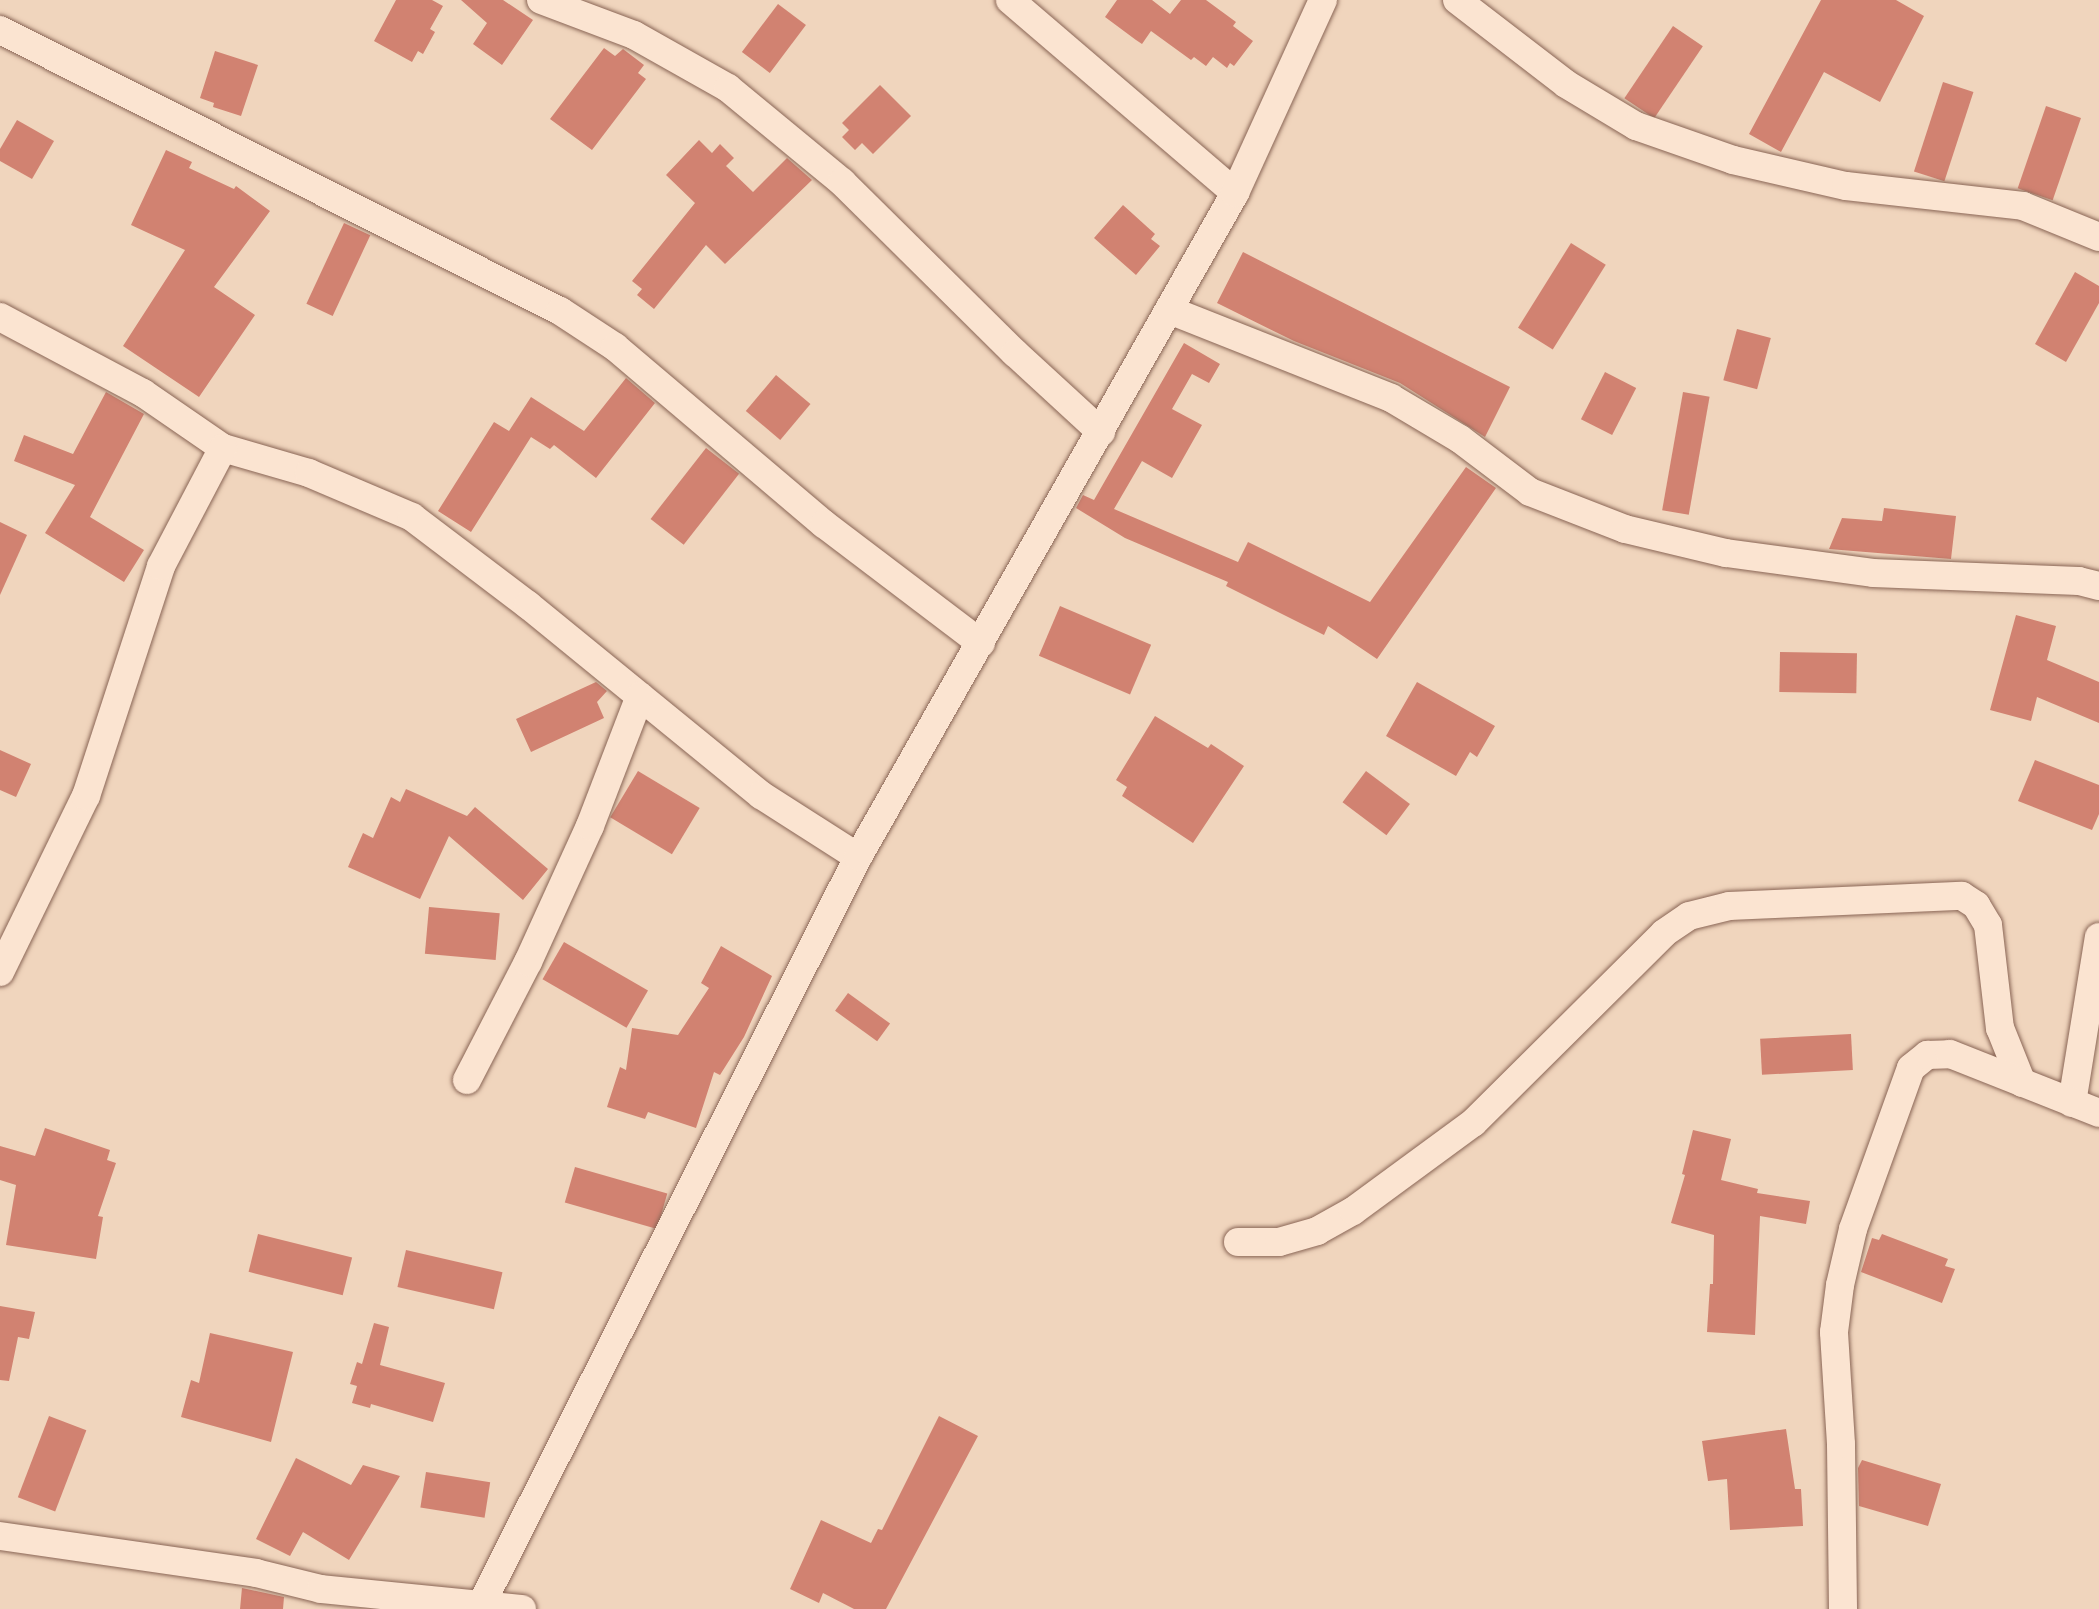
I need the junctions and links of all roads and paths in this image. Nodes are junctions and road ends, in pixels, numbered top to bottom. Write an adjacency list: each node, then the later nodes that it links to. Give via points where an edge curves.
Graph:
1 (541, 0): 10 (street, via 634,35 728,88 842,182)
2 (1010, 0): 6 (street)
3 (1323, 0): 6 (street)
4 (1457, 0): 7 (street, via 1566,84 1636,126 1733,160 1846,186 2023,206)
5 (0, 30): 13 (street, via 560,311 615,347 824,524)
6 (1235, 193): 8 (street)
7 (2099, 237)
8 (1169, 310): 10 (street); 12 (street, via 1391,398 1460,439 1530,492 1625,529 1726,553 1873,573)
9 (0, 317): 11 (street, via 143,393)
10 (1101, 432): 13 (street)
11 (223, 448): 14 (street, via 309,473 412,517); 17 (street, via 161,566 86,796)
12 (2099, 586)
13 (981, 643): 15 (street)
14 (640, 696): 15 (street, via 761,795); 18 (street, via 590,826)
15 (858, 857): 24 (street)
16 (2099, 937): 20 (street)
17 (0, 972)
18 (467, 1080)
19 (2022, 1083): 20 (street); 22 (street, via 2000,1028 1988,925 1976,905 1962,896 1729,906 1689,916 1664,933 1473,1123 1353,1211 1317,1231 1279,1242); 26 (street, via 1950,1054 1927,1055 1911,1068 1896,1100 1853,1229 1834,1332)
20 (2072, 1103): 21 (street)
21 (2099, 1113)
22 (1238, 1242)
23 (0, 1536): 24 (street, via 256,1573 321,1589)
24 (480, 1606): 25 (street)
25 (522, 1609)
26 (1843, 1609)

